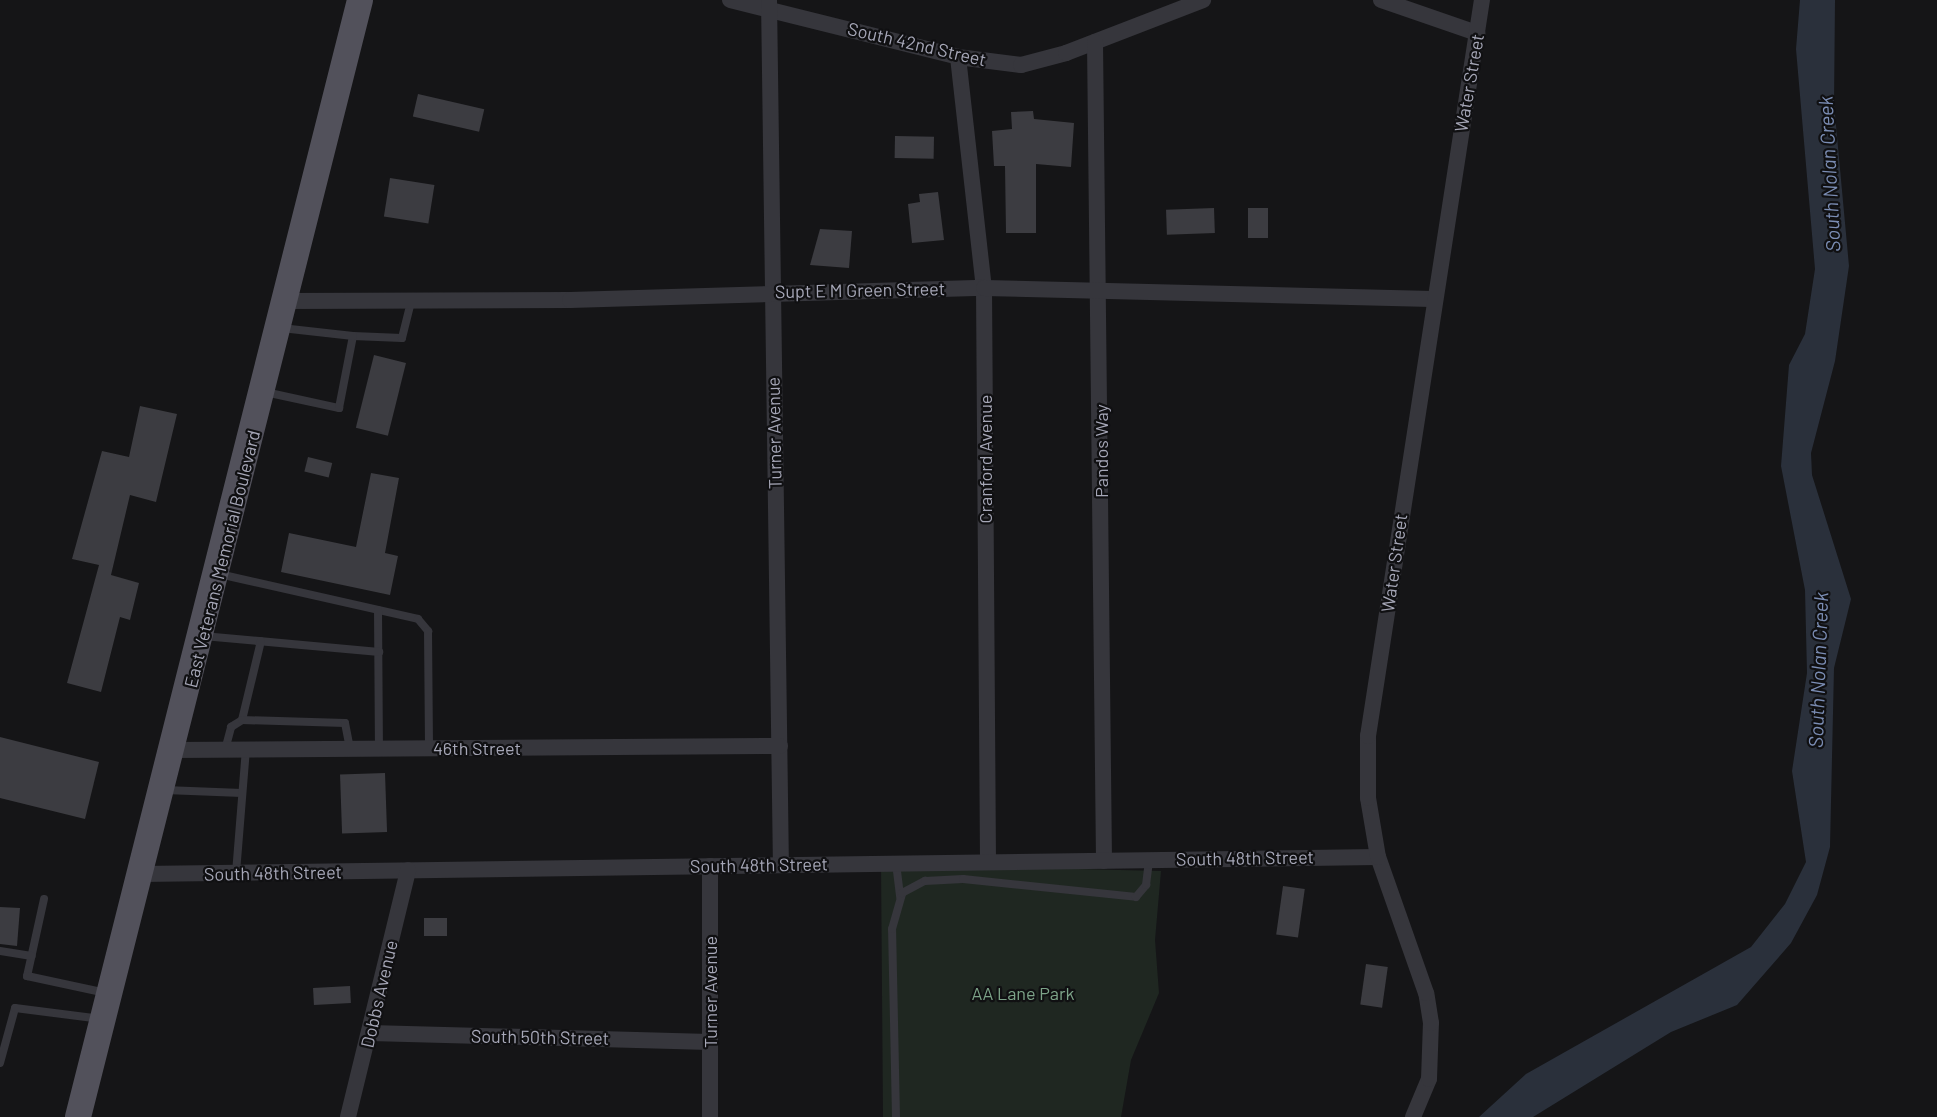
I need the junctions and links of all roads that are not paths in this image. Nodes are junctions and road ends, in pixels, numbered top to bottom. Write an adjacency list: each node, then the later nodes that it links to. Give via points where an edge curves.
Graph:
1 (360, 0): 14 (main road, East Veterans Memorial Boulevard)
2 (730, 0): 6 (street, South 42nd Street)
3 (1203, 0): 8 (street, South 42nd Street)
4 (1381, 0): 7 (street)
5 (1482, 0): 7 (street, Water Street)
6 (769, 4): 9 (street, South 42nd Street); 11 (street, Turner Avenue)
7 (1477, 33): 13 (street, Water Street)
8 (1095, 42): 9 (street, South 42nd Street, via 1038,63); 12 (street, Pandos Way)
9 (958, 57): 10 (street, Cranford Avenue)
10 (984, 288): 11 (street, Supt E M Green Street); 12 (street, Supt E M Green Street); 37 (street, Cranford Avenue)
11 (771, 290): 15 (street, Supt E M Green Street); 25 (street, Turner Avenue)
12 (1100, 291): 13 (street, Supt E M Green Street); 36 (street, Pandos Way)
13 (1432, 299): 34 (street, Water Street, via 1368,736 1368,798)
14 (287, 301): 15 (street, Supt E M Green Street); 16 (main road, East Veterans Memorial Boulevard)
15 (411, 301): 17 (lane, via 402,338)
16 (280, 327): 17 (lane); 18 (main road, East Veterans Memorial Boulevard)
17 (353, 336): 18 (lane, via 339,408)
18 (264, 392): 19 (main road, East Veterans Memorial Boulevard)
19 (218, 573): 20 (lane); 21 (main road, East Veterans Memorial Boulevard)
20 (378, 610): 23 (lane); 27 (lane, via 418,619 428,631)
21 (202, 636): 22 (lane); 29 (main road, East Veterans Memorial Boulevard)
22 (261, 641): 23 (lane); 24 (lane)
23 (378, 652): 26 (lane)
24 (242, 720): 28 (lane, via 345,723); 30 (lane, via 231,727)
25 (780, 746): 27 (street, 46th Street); 39 (street, Turner Avenue)
26 (379, 748): 27 (street, 46th Street); 28 (street, 46th Street)
27 (429, 748)
28 (350, 749): 31 (street, 46th Street)
29 (174, 750): 30 (street, 46th Street); 32 (main road, East Veterans Memorial Boulevard)
30 (225, 750): 31 (street, 46th Street)
31 (246, 750): 33 (lane)
32 (163, 789): 33 (lane); 43 (main road, East Veterans Memorial Boulevard)
33 (242, 793): 42 (lane)
34 (1378, 856): 35 (street, South 48th Street); 57 (street, Water Street, via 1426,993 1431,1023 1429,1079)
35 (1149, 860): 36 (street, South 48th Street); 44 (lane, via 1146,885 1136,897 963,879 916,883)
36 (1104, 861): 37 (street, South 48th Street)
37 (988, 862): 38 (street, South 48th Street)
38 (896, 863): 39 (street, South 48th Street); 44 (lane)
39 (781, 865): 40 (street, South 48th Street)
40 (710, 866): 41 (street, South 48th Street); 51 (street, Turner Avenue)
41 (408, 870): 42 (street, South 48th Street); 50 (street, Dobbs Avenue)
42 (236, 873): 43 (street, South 48th Street)
43 (141, 874): 48 (main road, East Veterans Memorial Boulevard)
44 (900, 897): 56 (lane, via 892,929)
45 (44, 899): 47 (lane)
46 (0, 951): 47 (lane)
47 (32, 956): 48 (lane, via 27,976)
48 (110, 993): 49 (main road, East Veterans Memorial Boulevard)
49 (103, 1020): 52 (lane, via 15,1008); 53 (main road, East Veterans Memorial Boulevard)
50 (370, 1033): 51 (street, South 50th Street); 54 (street, Dobbs Avenue)
51 (710, 1042): 55 (street, Turner Avenue)
52 (0, 1063)
53 (78, 1117)
54 (348, 1117)
55 (710, 1117)
56 (896, 1117)
57 (1413, 1117)

